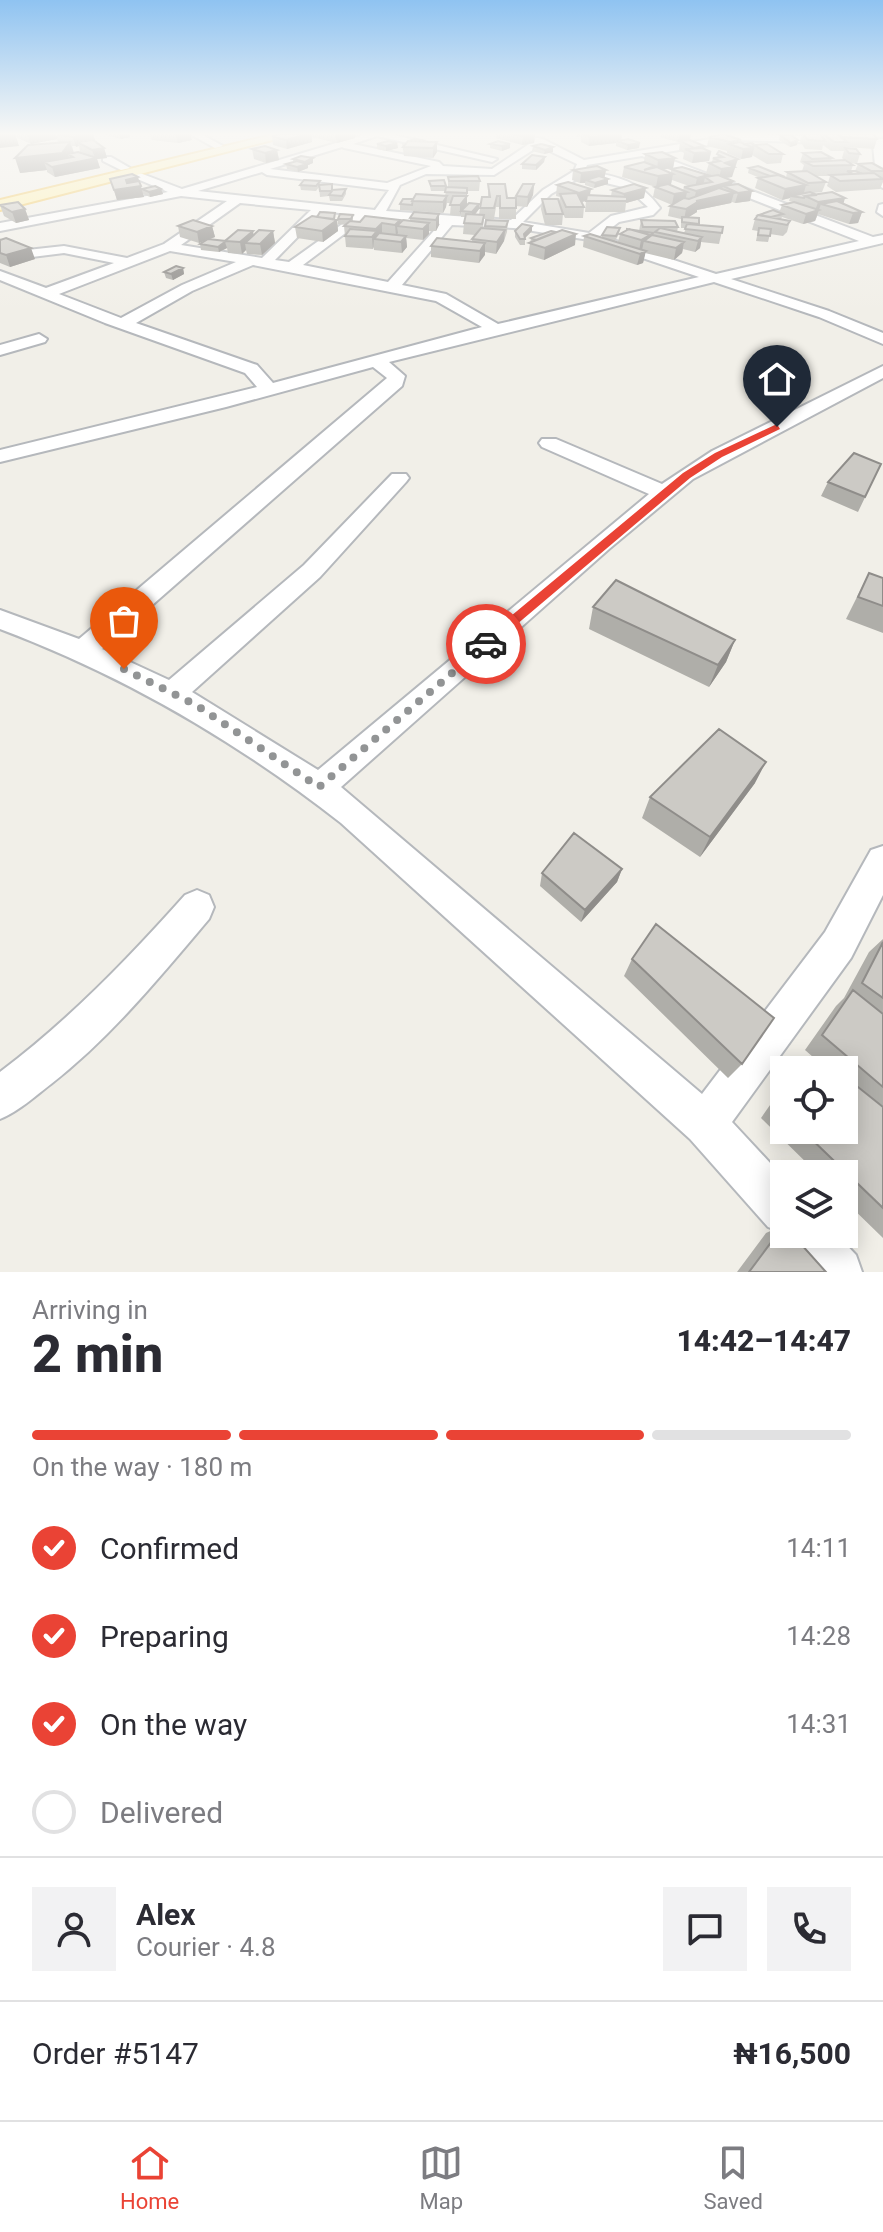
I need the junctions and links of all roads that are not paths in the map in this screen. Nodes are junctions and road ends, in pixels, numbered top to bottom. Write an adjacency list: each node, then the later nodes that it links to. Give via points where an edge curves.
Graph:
1 (35, 193): 10 (main road)
2 (179, 193): 15 (street)
3 (184, 193): 9 (street)
4 (247, 193): 9 (street)
5 (392, 193): 12 (street)
6 (546, 193): 14 (street)
7 (641, 193): 16 (street, via 654,208 615,219)
8 (752, 193): 17 (street)
9 (235, 199): 11 (street); 18 (street)
10 (0, 205)
11 (320, 208): 12 (street); 20 (street)
12 (372, 213): 13 (street); 22 (street)
13 (449, 221): 14 (street); 26 (street)
14 (514, 224): 16 (street)
15 (0, 227)
16 (591, 237): 24 (street)
17 (877, 240): 24 (street)
18 (169, 247): 20 (street); 21 (street)
19 (0, 257): 21 (street, via 61,247)
20 (258, 262): 22 (street); 29 (street, via 187,288)
21 (129, 263): 28 (street)
22 (292, 267): 26 (street)
23 (0, 275): 25 (street)
24 (712, 279): 30 (street); 32 (street, via 824,314)
25 (22, 284): 27 (street); 28 (street)
26 (392, 287): 30 (street, via 441,297)
27 (0, 290)
28 (45, 294): 29 (street)
29 (123, 324): 36 (street, via 251,369)
30 (496, 329): 34 (street)
31 (39, 339): 33 (street)
32 (883, 339)
33 (0, 350)
34 (376, 361): 36 (street); 42 (street, via 396,376 396,382)
35 (883, 371): 40 (street, via 719,455)
36 (269, 390): 38 (street)
37 (549, 443): 40 (street)
38 (0, 456)
39 (399, 478): 43 (street, via 312,571)
40 (664, 493): 44 (street)
41 (0, 619): 42 (street)
42 (82, 651): 43 (street)
43 (173, 693): 44 (street)
44 (319, 787): 48 (street)
45 (883, 861): 48 (street, via 838,945)
46 (197, 907): 47 (street, via 126,989)
47 (0, 1098)
48 (705, 1124): 49 (street)
49 (770, 1196)
50 (818, 1248): 51 (street)
51 (839, 1272)

